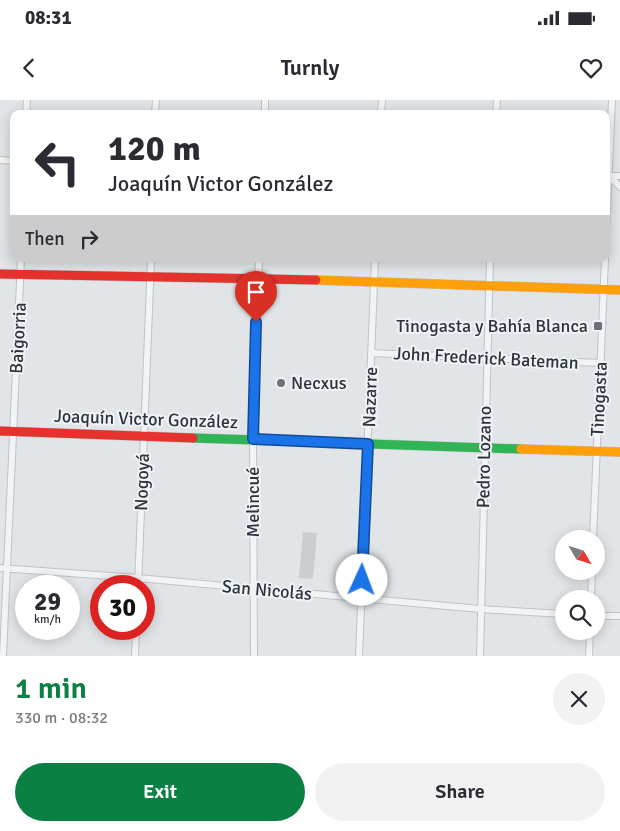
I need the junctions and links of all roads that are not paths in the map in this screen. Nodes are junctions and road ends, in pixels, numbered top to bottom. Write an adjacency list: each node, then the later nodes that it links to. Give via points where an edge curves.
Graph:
1 (612, 100): 2 (street)
2 (610, 138)
3 (610, 178): 4 (street)
4 (620, 187)
5 (21, 262): 12 (street, Baigorria)
6 (151, 262): 13 (street, Nogoyá)
7 (259, 262): 14 (street, Melincué)
8 (376, 262): 15 (street, Nazarre)
9 (490, 262): 16 (street, Pedro Lozano)
10 (605, 262): 17 (street, Tinogasta)
11 (0, 274): 12 (street)
12 (20, 274): 13 (street); 23 (street, Baigorria)
13 (150, 277): 14 (street); 24 (street, Nogoyá)
14 (258, 278): 15 (street); 25 (street, Melincué)
15 (375, 283): 16 (street); 19 (street, Nazarre)
16 (488, 286): 17 (street); 20 (street, Pedro Lozano)
17 (604, 290): 18 (street); 21 (street, Tinogasta)
18 (620, 290)
19 (371, 353): 20 (street, John Frederick Bateman); 26 (street, Nazarre)
20 (486, 358): 21 (street, John Frederick Bateman); 27 (street, Pedro Lozano)
21 (601, 363): 28 (street, Tinogasta)
22 (0, 431): 23 (street, Joaquín Victor González)
23 (13, 431): 24 (street, Joaquín Victor González); 31 (street, Baigorria)
24 (144, 435): 25 (street, Joaquín Victor González); 33 (street, Nogoyá)
25 (253, 439): 26 (street, Joaquín Victor González); 35 (street, Melincué)
26 (368, 444): 27 (street, Joaquín Victor González); 36 (street, Nazarre)
27 (484, 448): 28 (street, Joaquín Victor González); 37 (street, Pedro Lozano)
28 (596, 452): 29 (street, Joaquín Victor González); 30 (street, Tinogasta)
29 (620, 452)
30 (594, 530)
31 (3, 569): 32 (street, San Nicolás); 43 (street, Baigorria)
32 (93, 575)
33 (138, 575)
34 (155, 579): 35 (street, San Nicolás)
35 (253, 588): 36 (street, San Nicolás); 45 (street, Melincué)
36 (361, 598): 37 (street, San Nicolás); 46 (street, Nazarre)
37 (480, 609): 38 (street, San Nicolás); 47 (street, Pedro Lozano)
38 (555, 613)
39 (605, 616): 40 (street)
40 (620, 616)
41 (136, 640): 44 (street)
42 (590, 640): 48 (street)
43 (3, 656)
44 (136, 656)
45 (254, 656)
46 (359, 656)
47 (480, 656)
48 (589, 656)

